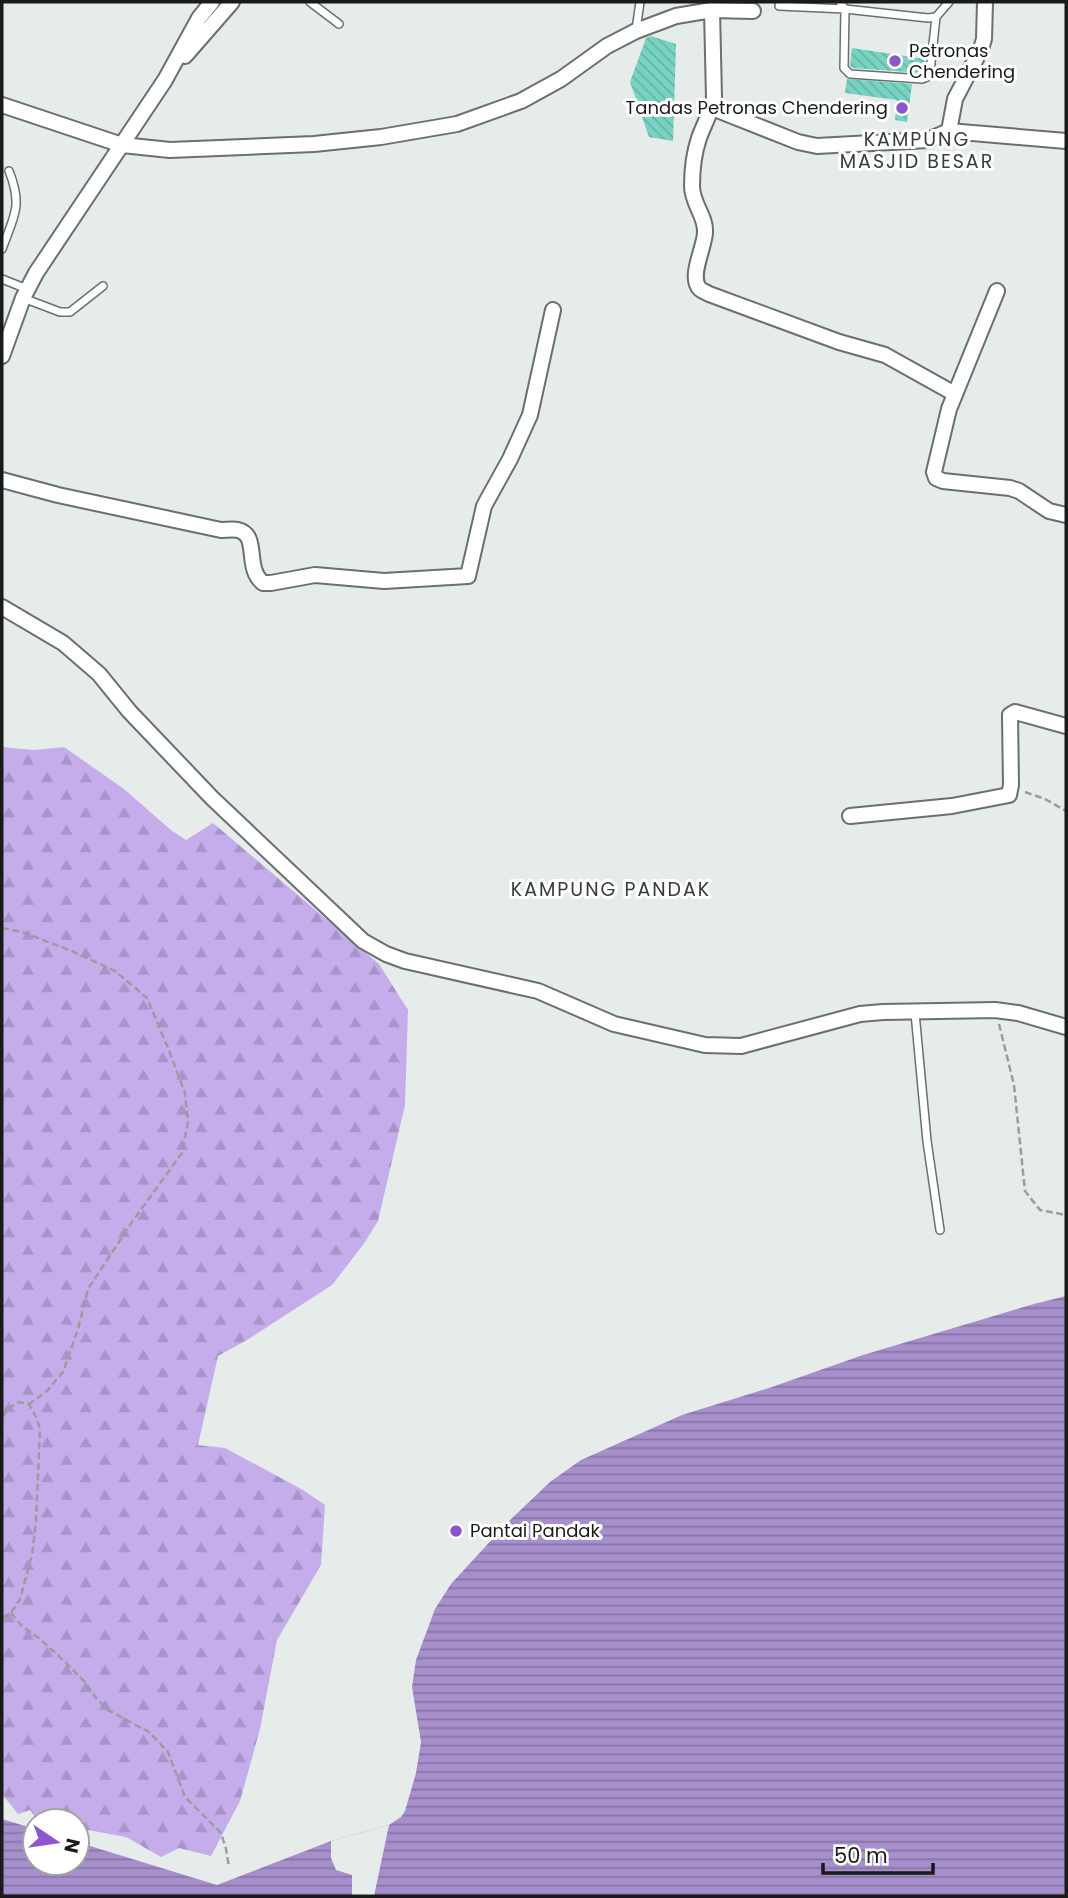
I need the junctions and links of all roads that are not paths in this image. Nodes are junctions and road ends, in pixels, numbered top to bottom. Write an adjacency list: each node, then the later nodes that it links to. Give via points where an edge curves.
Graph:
1 (212, 2): 15 (street)
2 (232, 2): 15 (street)
3 (310, 2): 13 (lane)
4 (640, 2): 14 (lane)
5 (948, 2): 12 (lane)
6 (985, 2): 18 (street, via 984,39 955,99)
7 (779, 5): 8 (lane)
8 (842, 5): 12 (lane); 12 (lane, via 844,68 849,74 927,77)
9 (677, 9): 10 (street); 14 (street)
10 (712, 10): 11 (street); 17 (street)
11 (753, 11)
12 (936, 17)
13 (339, 24)
14 (636, 31): 20 (street, via 522,101 457,124 314,144 170,150)
15 (165, 80): 20 (street)
16 (2, 105): 20 (street)
17 (712, 108): 18 (street, via 817,146 928,140); 29 (street, via 695,150 692,188 705,224 695,272 699,289 885,355)
18 (949, 131): 19 (street)
19 (1066, 141)
20 (122, 145): 26 (street)
21 (9, 171): 22 (lane, via 17,190 17,206)
22 (2, 249)
23 (2, 279): 26 (lane)
24 (103, 286): 26 (lane, via 70,312 60,312)
25 (997, 291): 29 (street)
26 (25, 294): 28 (street)
27 (553, 310): 30 (street, via 530,415 484,506 468,576 384,581 315,575 262,583 253,572 250,542 239,530 221,530)
28 (2, 356)
29 (955, 394): 31 (street, via 935,464 936,478 1019,491 1049,511)
30 (2, 480)
31 (1066, 515)
32 (2, 607): 35 (street, via 63,643 99,674 212,799 363,941 386,954 538,991 614,1024 705,1045 741,1046 860,1014)
33 (1066, 726): 34 (street, via 1015,712 1010,715 1009,795)
34 (850, 816)
35 (915, 1013): 36 (street, via 995,1010); 37 (lane)
36 (1066, 1027)
37 (940, 1230)

